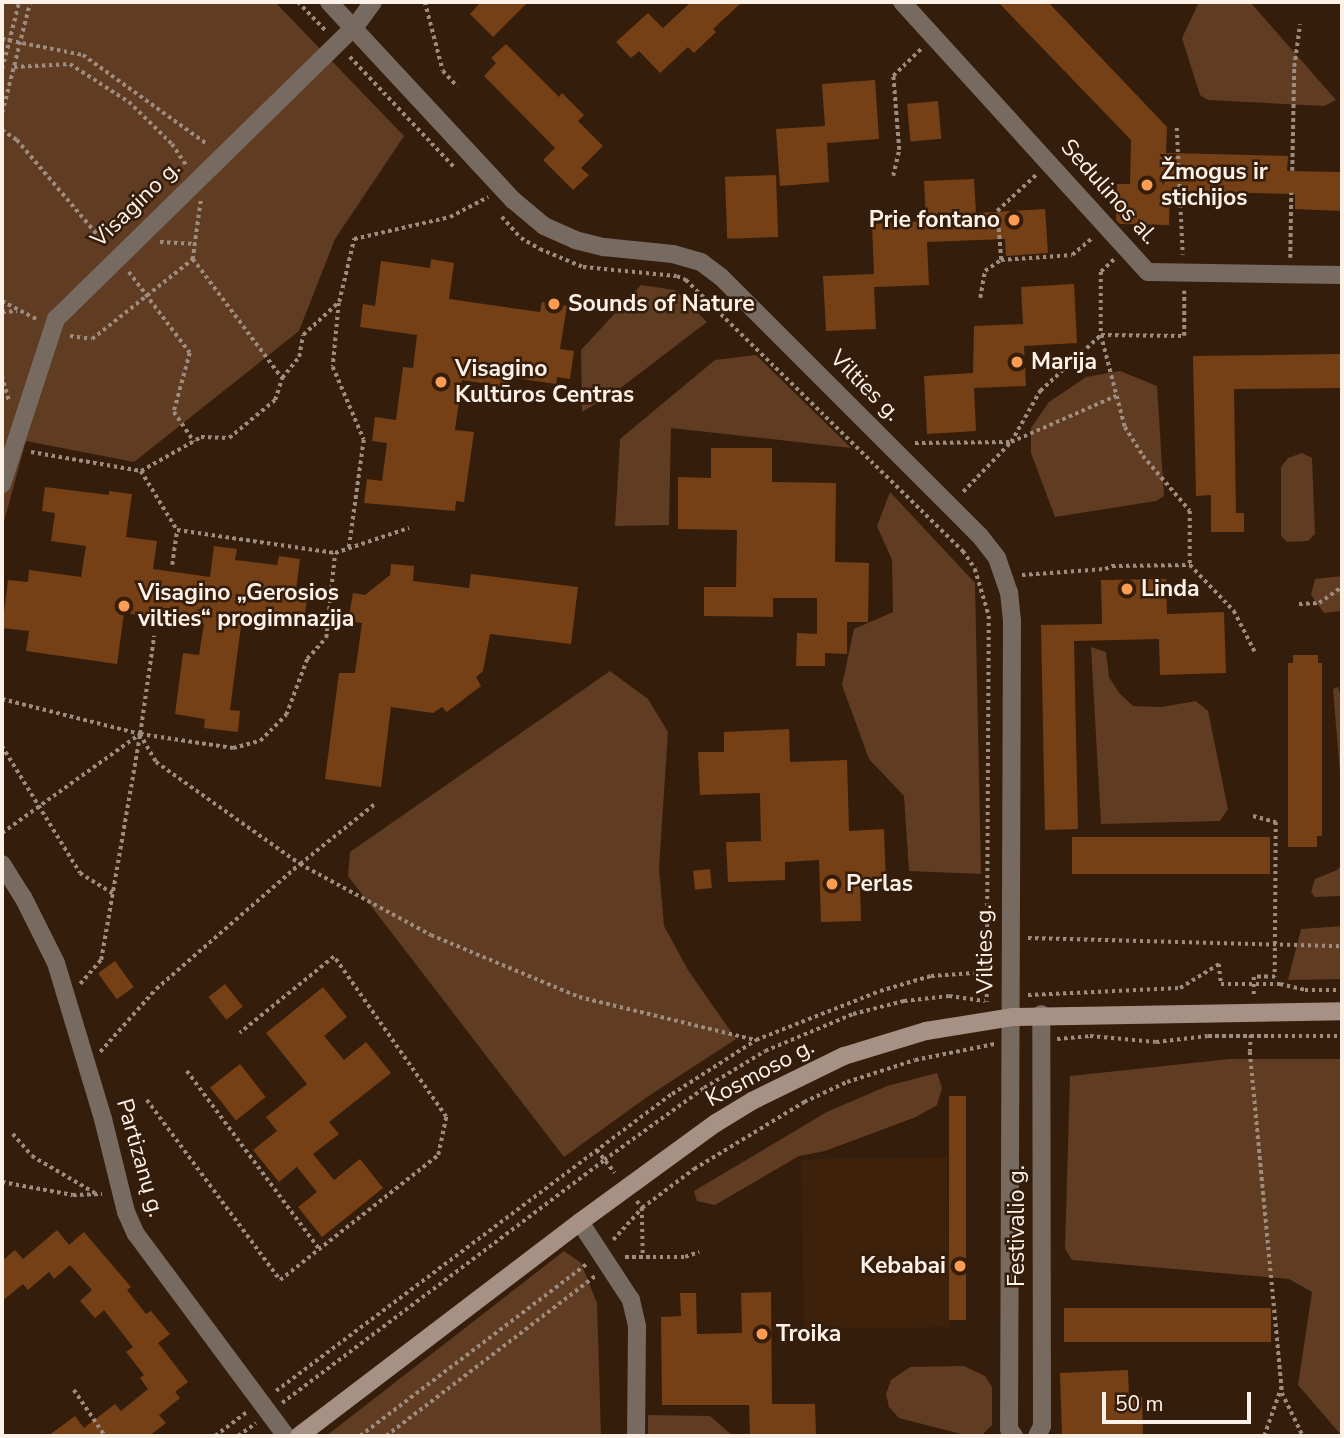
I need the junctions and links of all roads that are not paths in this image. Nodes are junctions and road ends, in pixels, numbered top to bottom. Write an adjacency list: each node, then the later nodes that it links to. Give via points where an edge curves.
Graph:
1 (329, 2): 4 (street, Vilties g.)
2 (373, 2): 4 (street, Visagino g.)
3 (902, 2): 5 (street, Sedulinos al., via 1148,272)
4 (354, 28): 6 (street, Visagino g., via 56,319); 10 (street, Vilties g., via 501,187 544,226 604,247 673,254 701,262 757,312 997,558 1005,576 1012,621)
5 (1342, 275)
6 (2, 484)
7 (2, 864): 12 (street, Partizanų g., via 42,930 67,999 126,1212 144,1247)
8 (1342, 1011): 9 (main road, Kosmoso g.)
9 (1041, 1014): 10 (main road, Kosmoso g.); 16 (street, Festivalio g., via 1042,1426)
10 (1012, 1017): 11 (main road, Kosmoso g., via 926,1031 844,1056 716,1123); 15 (street, Festivalio g., via 1009,1429)
11 (580, 1222): 13 (main road, Kosmoso g.); 14 (street, via 610,1258 631,1300 637,1327)
12 (286, 1436)
13 (299, 1436)
14 (636, 1436)
15 (1013, 1436)
16 (1037, 1436)

